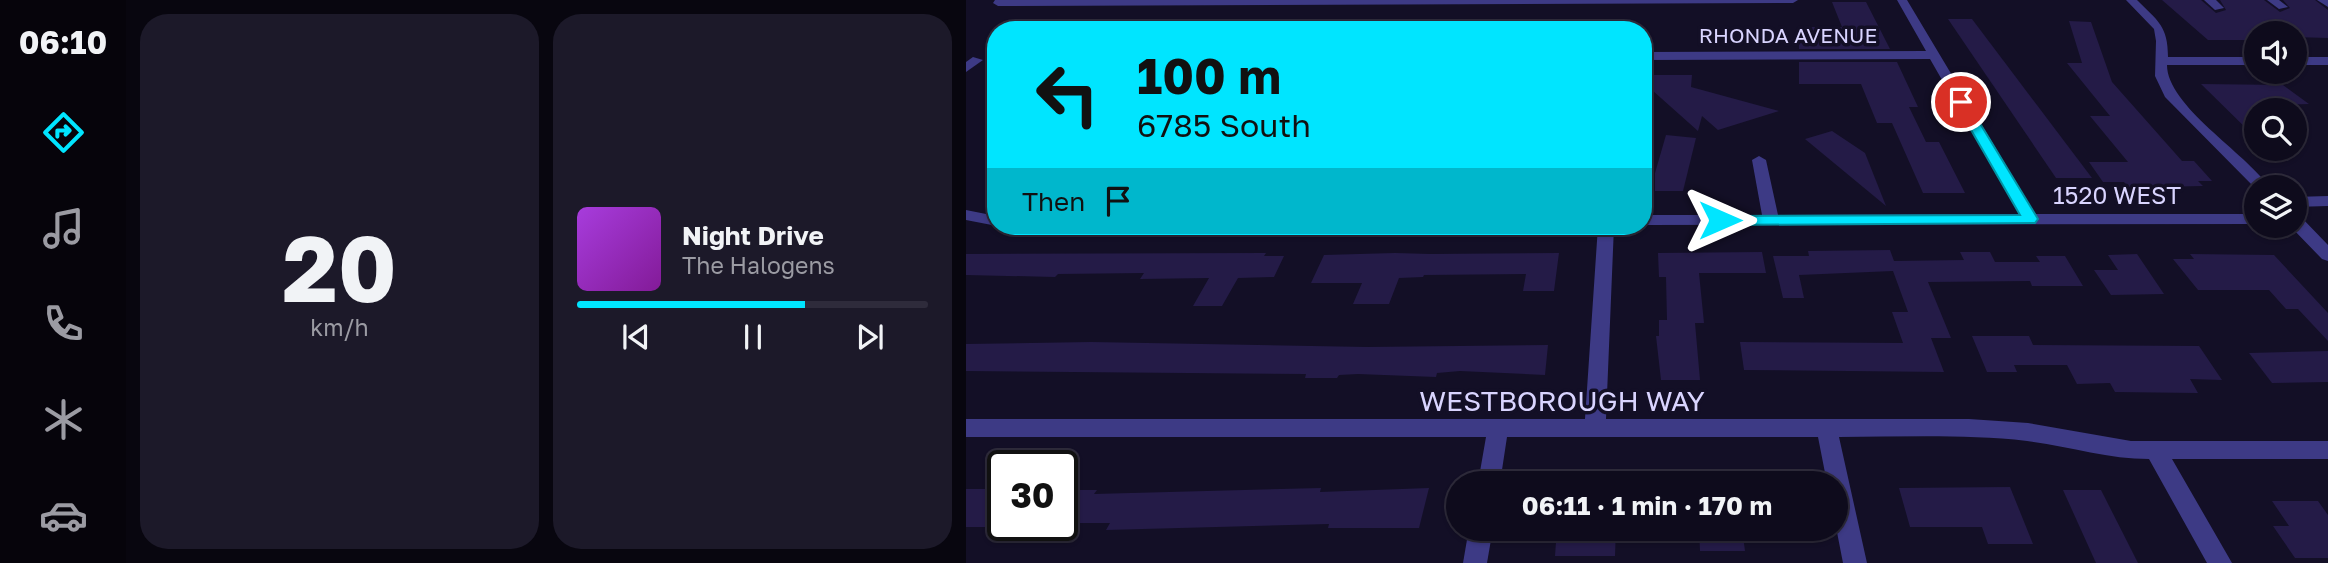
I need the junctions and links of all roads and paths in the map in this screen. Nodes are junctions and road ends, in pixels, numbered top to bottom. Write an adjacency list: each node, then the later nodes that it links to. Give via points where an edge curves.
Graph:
1 (1002, 0): 2 (street, via 998,3)
2 (1793, 0)
3 (1902, 0): 9 (street)
4 (2131, 0): 12 (street, via 2160,28)
5 (2272, 0): 8 (street)
6 (2322, 0): 7 (street)
7 (2328, 4)
8 (2283, 7)
9 (1933, 55): 10 (street, RHONDA AVENUE); 23 (street)
10 (1652, 56)
11 (977, 60): 16 (street)
12 (2161, 61): 13 (street); 18 (street, via 2161,76 2172,97)
13 (2244, 61)
14 (2307, 61): 15 (street)
15 (2328, 61)
16 (966, 68)
17 (1759, 160): 26 (street)
18 (2250, 175)
19 (2328, 201): 20 (street)
20 (2307, 202)
21 (966, 215): 22 (street)
22 (987, 219)
23 (2030, 219): 24 (street, 1520 WEST); 26 (street, 1520 WEST)
24 (2244, 219)
25 (1652, 220): 26 (street, 1520 WEST)
26 (1771, 220)
27 (2307, 233): 29 (street)
28 (1606, 235): 32 (street)
29 (2328, 255)
30 (966, 428): 33 (street, WESTBOROUGH WAY)
31 (1827, 428): 32 (street, WESTBOROUGH WAY); 35 (street, WESTBOROUGH WAY, via 2006,430); 39 (street)
32 (1595, 429): 33 (street, WESTBOROUGH WAY)
33 (1498, 430): 36 (street)
34 (2328, 450): 35 (street, WESTBOROUGH WAY)
35 (2156, 451): 40 (street)
36 (1491, 471)
37 (1479, 541): 38 (street)
38 (1475, 563)
39 (1855, 563)
40 (2220, 563)

